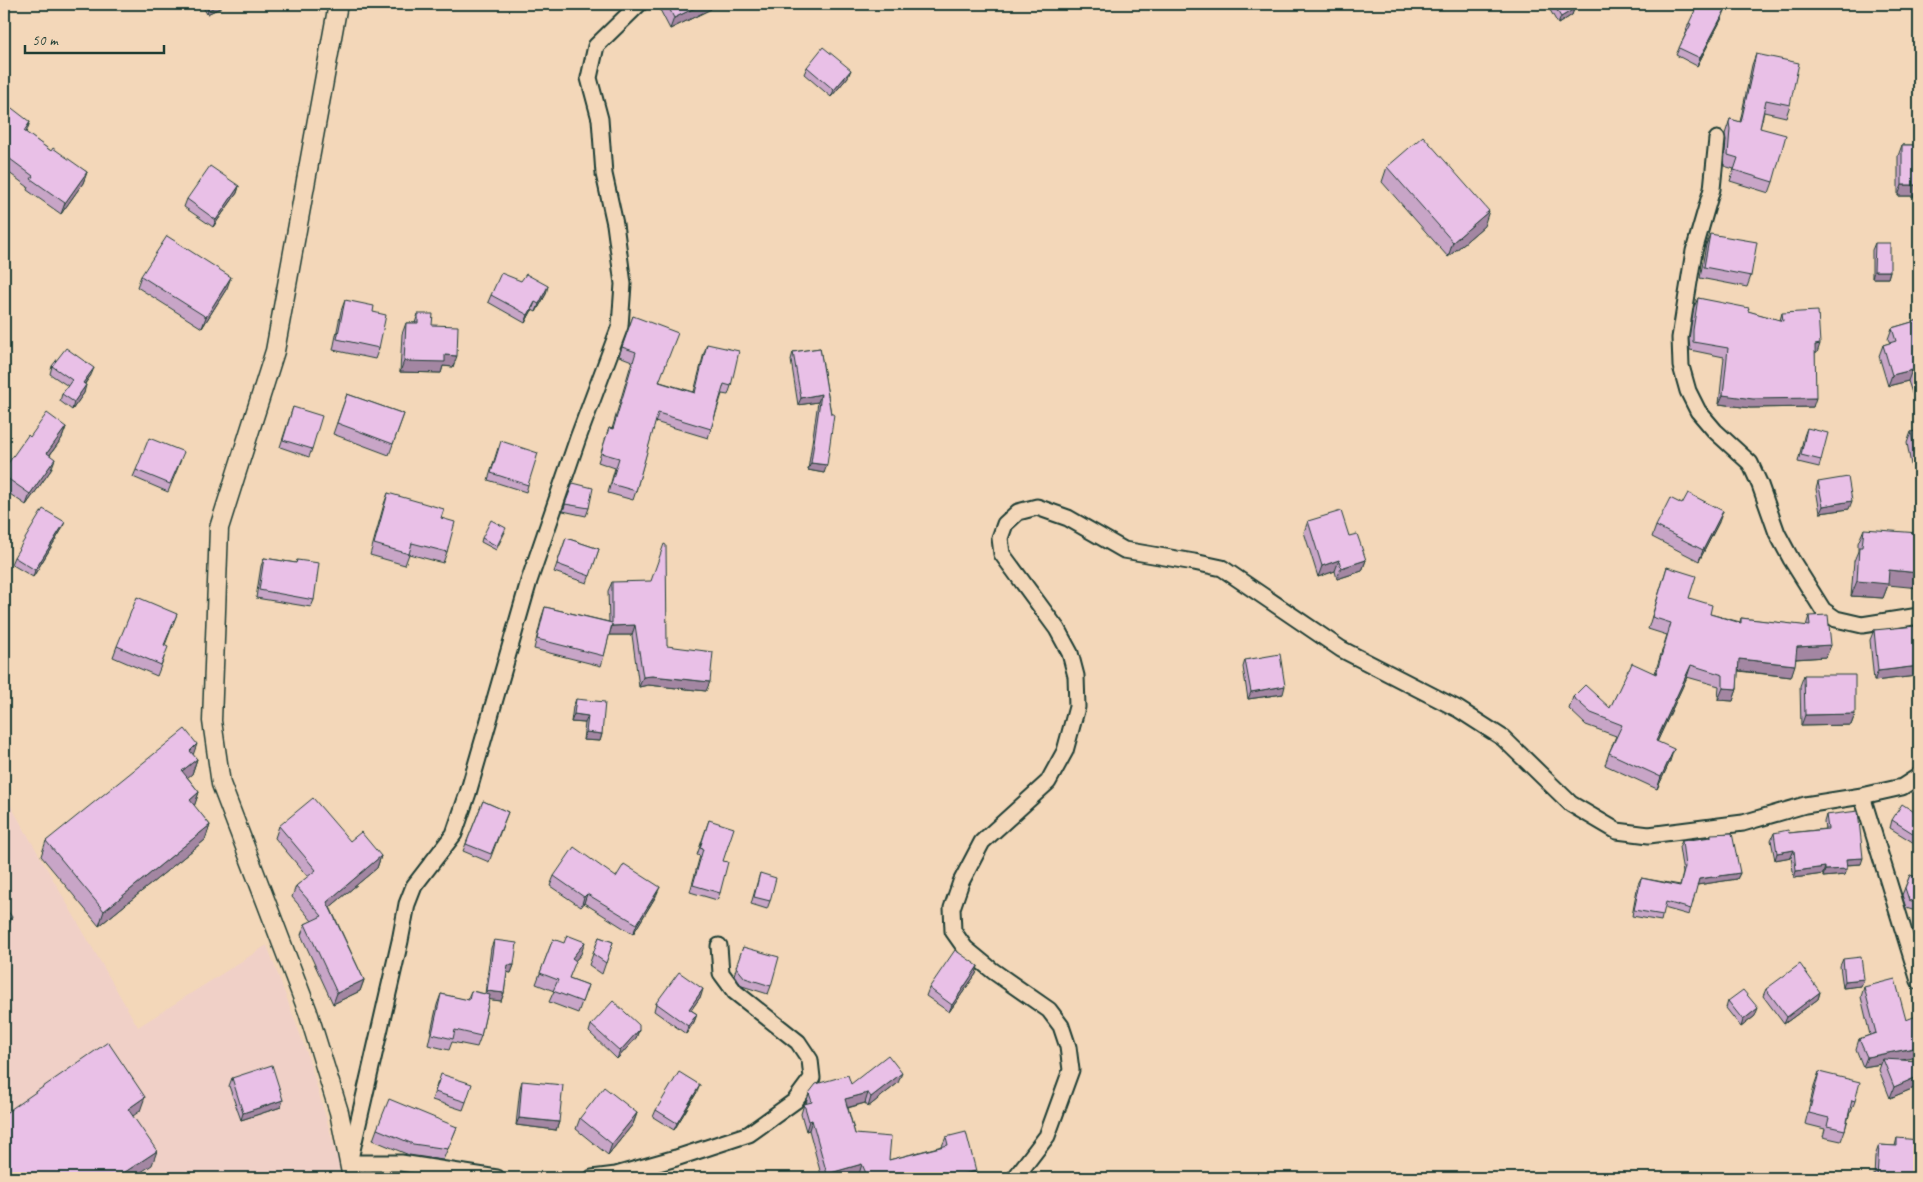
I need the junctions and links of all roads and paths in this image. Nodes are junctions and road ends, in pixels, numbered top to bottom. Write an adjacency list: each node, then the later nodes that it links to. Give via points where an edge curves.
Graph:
1 (338, 4): 9 (street, via 275,351 219,528 212,721 221,784 308,1012 339,1112)
2 (639, 4): 9 (street, via 596,46 589,78 600,119 604,174 623,284 620,326 529,581 454,834 414,886 407,904)
3 (1717, 139): 4 (street, via 1712,189 1694,251 1680,338 1681,366 1688,391 1715,431 1750,463 1791,559 1823,610 1836,619 1862,625)
4 (1919, 616)
5 (1919, 776): 6 (street, via 1902,787)
6 (1862, 796): 8 (street); 12 (street, via 1805,805 1743,823 1649,835 1617,831 1571,804 1503,738 1458,709 1341,649 1222,568 1124,550 1068,518 1037,507 1018,512 1005,524 1000,538 1002,554 1057,629 1070,653 1076,676 1077,707 1064,751 1048,782 982,842 961,882 952,908 953,930 965,948 1049,1010 1061,1026 1068,1047 1070,1070 1047,1136)
7 (718, 946): 11 (street, via 721,973 735,992 798,1042 810,1060 812,1078 795,1101 749,1134 616,1175)
8 (1919, 982)
9 (350, 1171): 10 (street, via 401,1163)
10 (497, 1178)
11 (592, 1178)
12 (1015, 1178)

